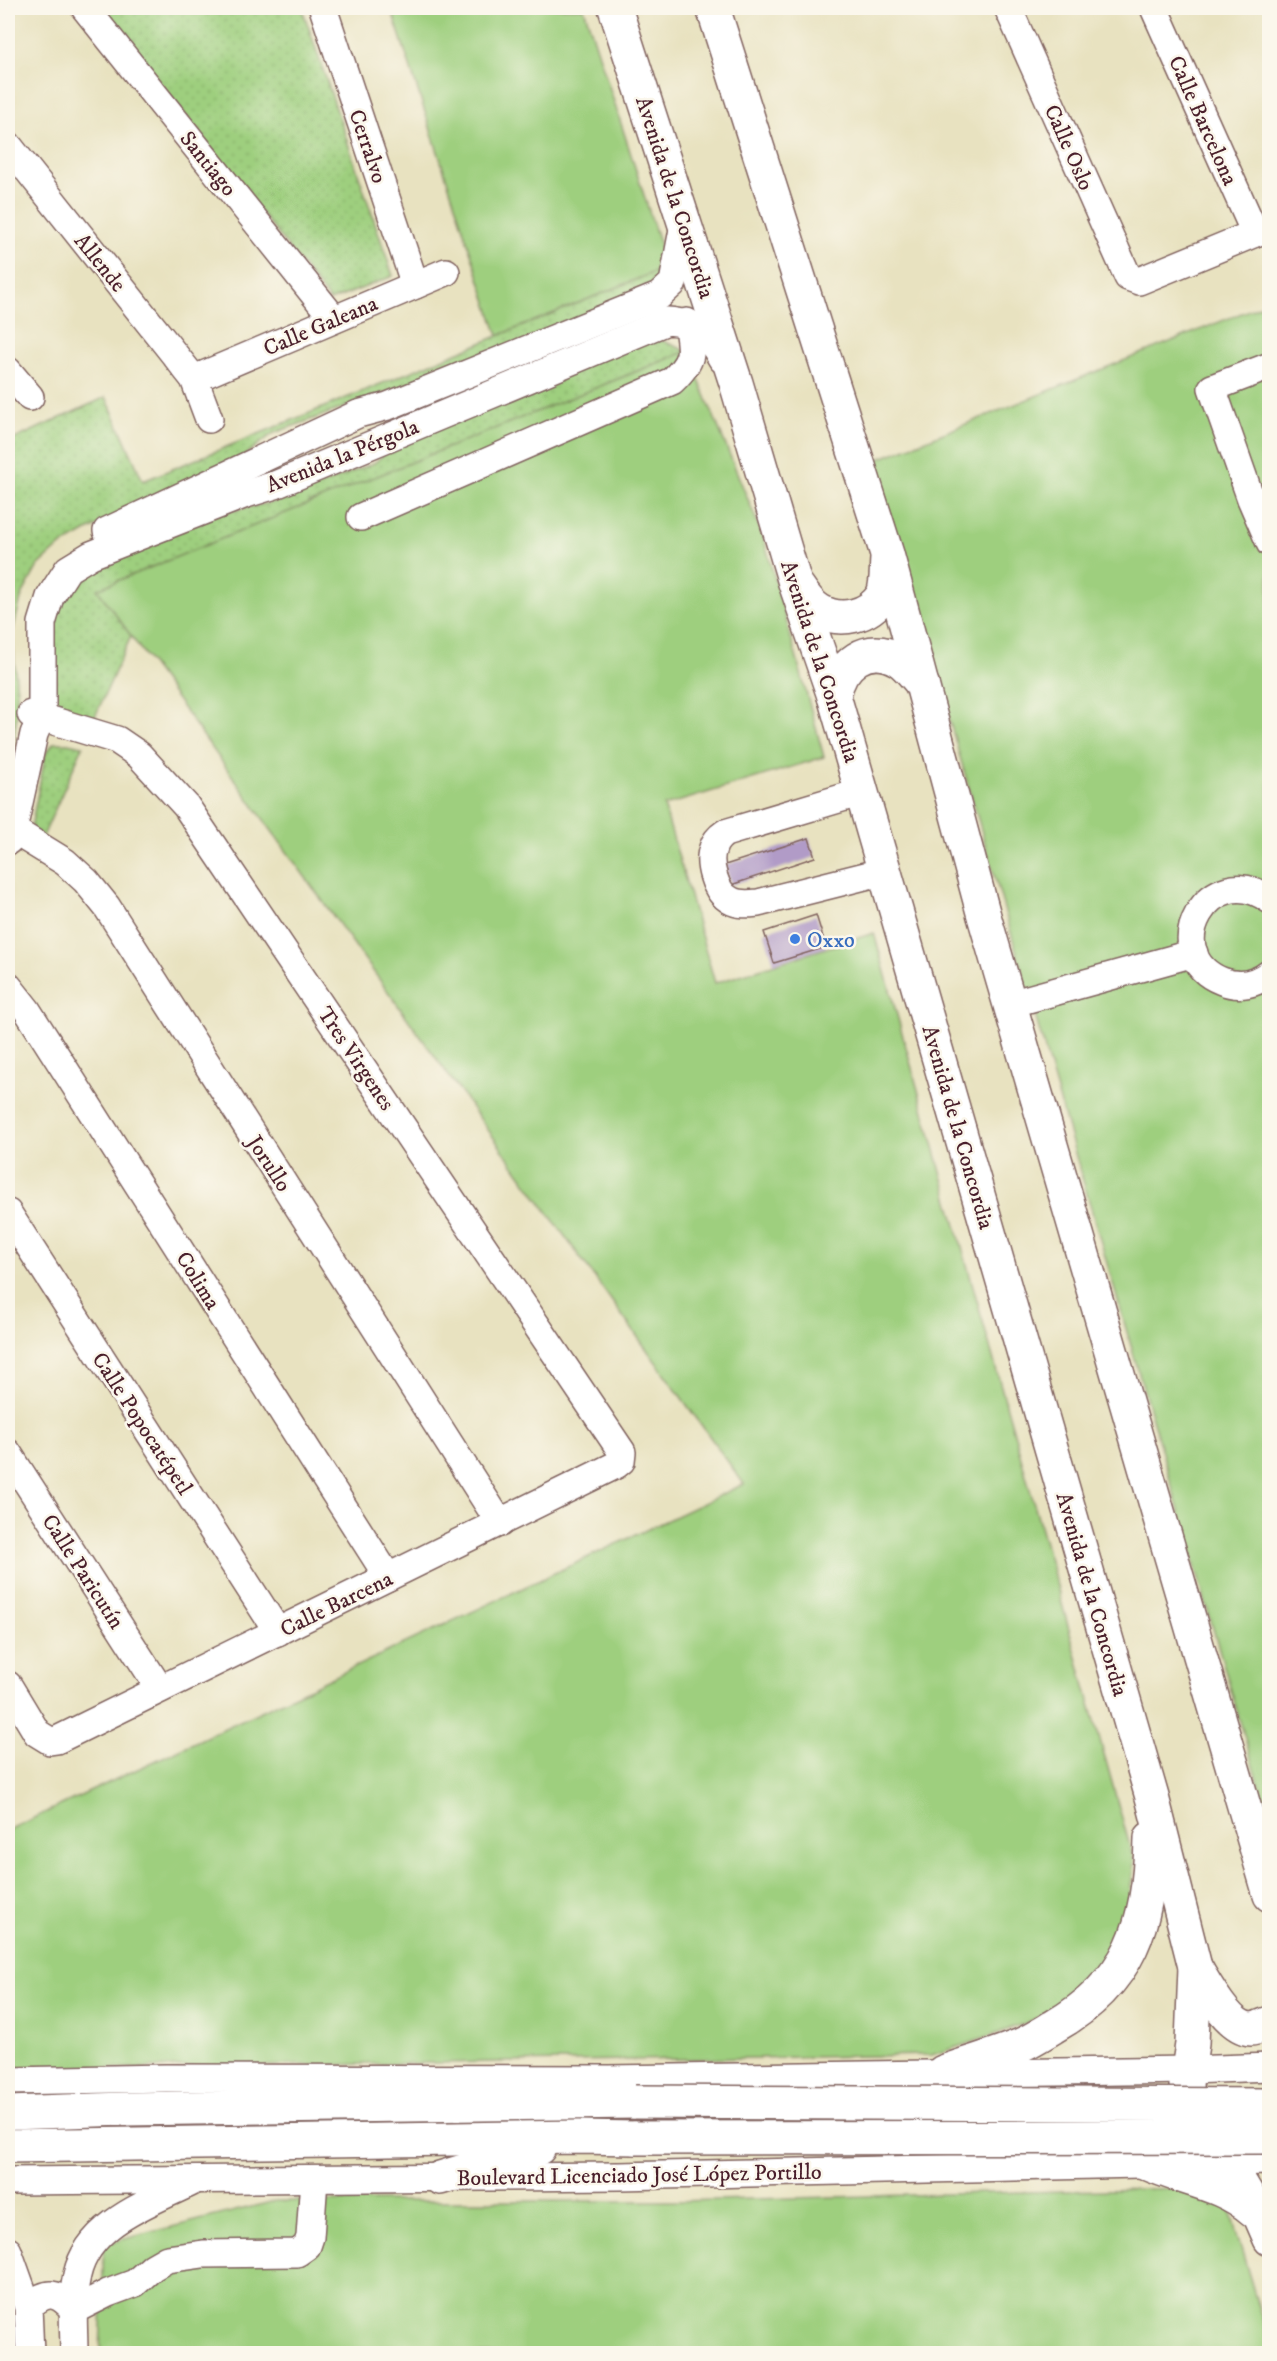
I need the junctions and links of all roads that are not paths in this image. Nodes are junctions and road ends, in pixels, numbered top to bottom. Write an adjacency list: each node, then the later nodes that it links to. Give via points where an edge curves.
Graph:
1 (85, 8): 12 (street, Santiago)
2 (323, 8): 11 (street, Cerralvo)
3 (615, 8): 8 (main road, Avenida de la Concordia)
4 (1008, 8): 9 (street, Calle Oslo, via 1128,277 1139,281)
5 (1154, 8): 9 (street, Calle Barcelona)
6 (720, 14): 25 (main road)
7 (8, 145): 16 (street, Allende)
8 (684, 224): 17 (main road, Avenida de la Concordia); 19 (street, Avenida la Pérgola, via 673,282 659,297)
9 (1262, 230)
10 (446, 272): 11 (street, Calle Galeana)
11 (416, 285): 12 (street, Calle Galeana)
12 (334, 319): 16 (street, Calle Galeana)
13 (687, 322): 17 (street, via 702,330); 21 (street, Avenida la Pérgola, via 667,321); 23 (street, via 692,349 687,367 672,381)
14 (1269, 366): 24 (street, via 1212,388)
15 (8, 371): 18 (street)
16 (194, 379): 20 (street, Allende)
17 (736, 383): 26 (main road, Avenida de la Concordia)
18 (30, 398)
19 (388, 406): 21 (street); 22 (street, Avenida la Pérgola, via 358,414)
20 (210, 419)
21 (398, 432): 22 (street, Avenida la Pérgola, via 320,466)
22 (241, 482): 29 (street, Avenida la Pérgola, via 98,535 61,556 46,574 29,614 26,638)
23 (361, 517)
24 (1269, 543)
25 (887, 554): 26 (main road, via 883,594 871,608 855,616 836,617 819,611); 27 (main road)
26 (795, 583): 28 (main road, Avenida de la Concordia)
27 (922, 684): 28 (main road, via 901,661 887,654 871,653 845,667); 37 (main road)
28 (834, 696): 30 (main road, Avenida de la Concordia)
29 (36, 722): 31 (street); 40 (street, Tres Virgenes, via 117,740 139,754 186,806 618,1444 622,1452)
30 (862, 792): 32 (main road, Avenida de la Concordia); 32 (street, via 724,833 713,846 712,869 724,896 742,904)
31 (10, 835): 41 (street, Jorullo, via 65,862 107,907)
32 (885, 871): 46 (main road, Avenida de la Concordia)
33 (1269, 900): 34 (street, via 1239,888 1210,898 1193,922)
34 (1194, 953): 35 (street, via 1214,978 1230,984 1246,984); 37 (street)
35 (1269, 973)
36 (8, 986): 42 (street, Colima, via 27,1010)
37 (1010, 1004): 47 (main road)
38 (8, 1214): 43 (street, Calle Popocatépetl)
39 (8, 1453): 45 (street, Calle Paricutín)
40 (616, 1465): 41 (street, Calle Barcena)
41 (500, 1522): 42 (street, Calle Barcena)
42 (388, 1577): 43 (street, Calle Barcena)
43 (278, 1632): 45 (street, Calle Barcena)
44 (8, 1685): 45 (street, Calle Barcena, via 38,1733 50,1742)
45 (160, 1689)
46 (1152, 1797): 48 (main road, Avenida de la Concordia); 53 (main road, via 1150,1876 1144,1915 1114,1978 1078,2013 1023,2044)
47 (1269, 1895)
48 (1195, 1967): 49 (main road, via 1225,2013 1240,2026 1252,2029); 52 (main road, Avenida de la Concordia)
49 (1269, 2023)
50 (1269, 2067): 52 (street)
51 (1088, 2070): 52 (street); 53 (street); 63 (street, via 1120,2091 1128,2116 1122,2141 1104,2160)
52 (1189, 2070): 60 (main road, Avenida de la Concordia, via 1187,2107 1193,2124 1203,2140)
53 (943, 2072): 54 (street, via 608,2079)
54 (8, 2081)
55 (1269, 2105): 56 (main road, bridge, via 635,2103)
56 (8, 2113)
57 (578, 2137): 58 (main road, Boulevard Licenciado José López Portillo, bridge); 59 (main road, Boulevard Licenciado José López Portillo); 64 (main road)
58 (1269, 2137)
59 (8, 2146)
60 (1227, 2161): 61 (street, Boulevard Licenciado José López Portillo); 62 (street, Boulevard Licenciado José López Portillo); 68 (main road, Avenida de la Concordia)
61 (1269, 2161)
62 (1146, 2163): 63 (street, Boulevard Licenciado José López Portillo); 68 (main road, via 1227,2191)
63 (1092, 2165): 64 (street, Boulevard Licenciado José López Portillo)
64 (440, 2178): 66 (street, Boulevard Licenciado José López Portillo)
65 (198, 2179): 66 (street, Boulevard Licenciado José López Portillo); 67 (street, Boulevard Licenciado José López Portillo); 71 (street, via 123,2217 101,2233 81,2262)
66 (314, 2179): 71 (street, via 310,2237 307,2246 297,2253 202,2254 167,2259 135,2283)
67 (8, 2181)
68 (1265, 2228)
69 (8, 2251): 70 (street)
70 (28, 2307): 71 (street, via 49,2295 59,2296); 72 (street)
71 (74, 2310): 73 (street)
72 (30, 2354)
73 (74, 2354)

